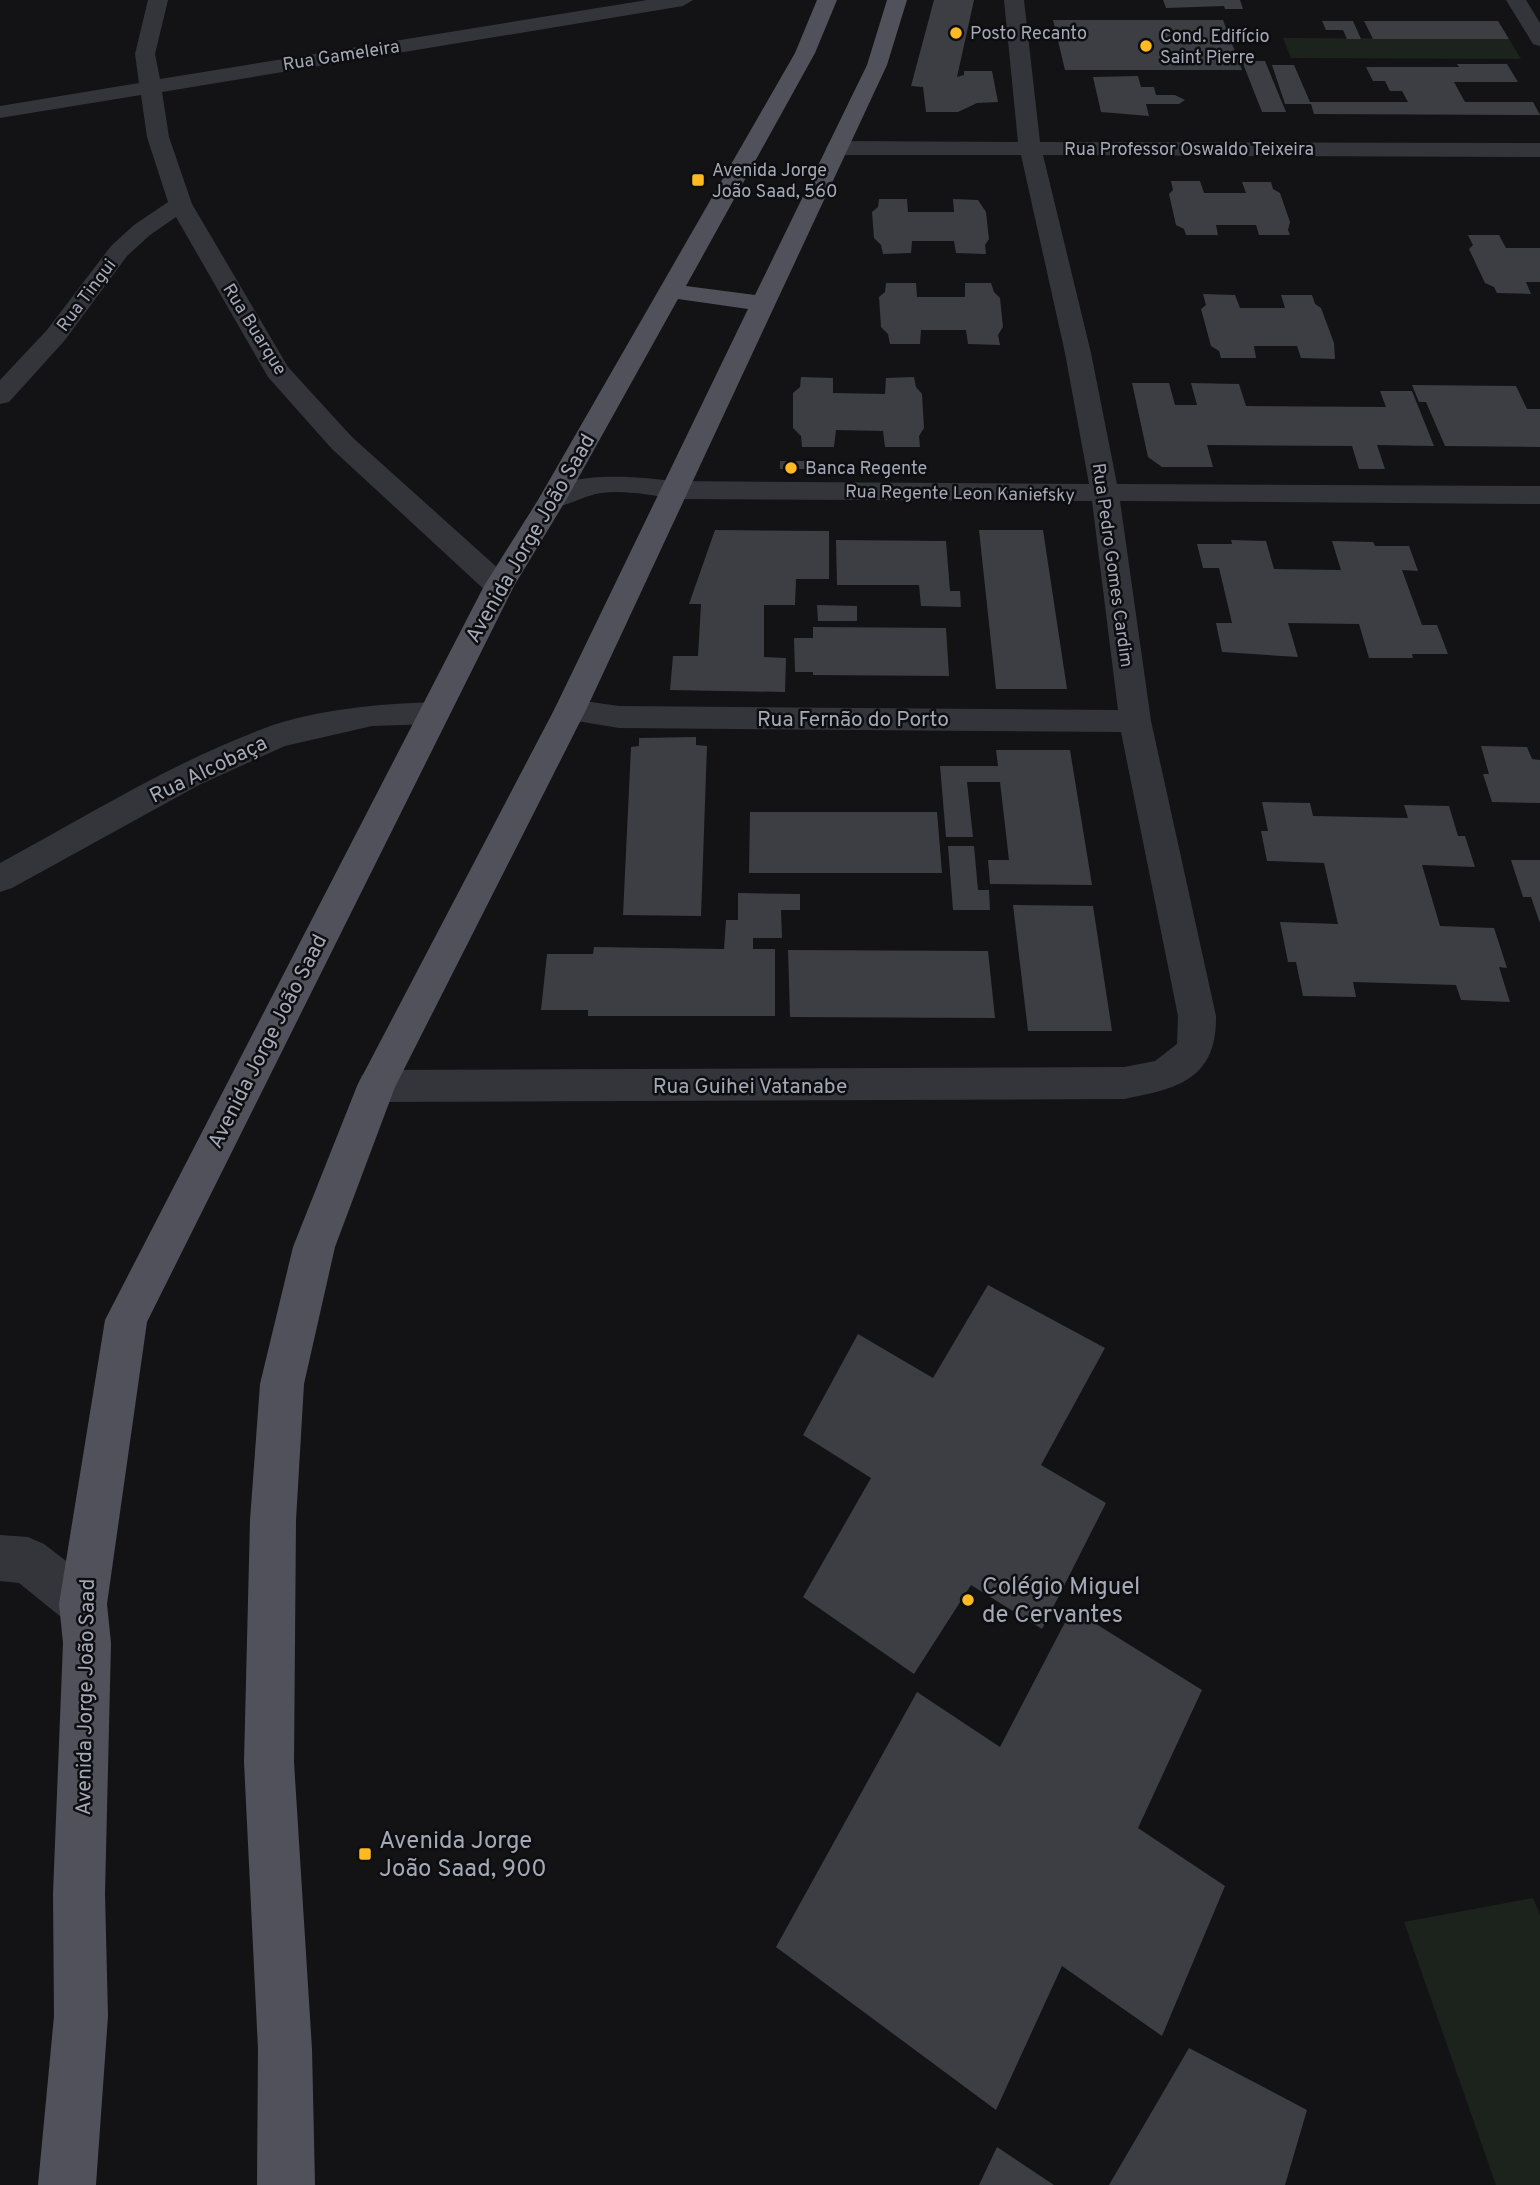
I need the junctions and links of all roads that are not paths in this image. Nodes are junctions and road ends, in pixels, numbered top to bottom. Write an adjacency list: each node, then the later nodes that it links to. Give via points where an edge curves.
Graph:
1 (158, 0): 8 (street, Rua Buarque, via 145,54)
2 (683, 0): 8 (street, Rua Gameleira)
3 (827, 0): 14 (main road, Avenida Jorge João Saad, via 805,52)
4 (897, 0): 10 (main road, via 877,65)
5 (1014, 0): 11 (street, Rua Pedro Gomes Cardim)
6 (1516, 0): 7 (street)
7 (1540, 40)
8 (150, 86): 9 (street, Rua Gameleira); 13 (street, Rua Buarque, via 158,137)
9 (0, 111)
10 (837, 148): 11 (street, Rua Professor Oswaldo Teixeira); 15 (main road)
11 (1030, 148): 12 (street, Rua Professor Oswaldo Teixeira); 18 (street, Rua Pedro Gomes Cardim)
12 (1540, 150)
13 (180, 204): 16 (street, Rua Tingui, via 119,251 55,335); 21 (street, Rua Buarque, via 277,370 342,443)
14 (671, 291): 15 (main road); 20 (main road, Avenida Jorge João Saad)
15 (763, 304): 17 (main road)
16 (0, 396)
17 (674, 490): 18 (street, Rua Regente Leon Kaniefsky); 20 (street, Rua Regente Leon Kaniefsky, via 606,483 578,488); 22 (main road)
18 (1105, 494): 19 (street, Rua Regente Leon Kaniefsky); 24 (street, Rua Pedro Gomes Cardim)
19 (1540, 495)
20 (552, 500): 21 (main road, Avenida Jorge João Saad)
21 (499, 586): 23 (main road, Avenida Jorge João Saad)
22 (570, 710): 24 (street, Rua Fernão do Porto, via 619,716); 27 (main road)
23 (433, 713): 25 (street, Rua Alcobaça, via 372,715 276,736 187,777); 29 (main road, Avenida Jorge João Saad, via 126,1320)
24 (1135, 721): 26 (street, Rua Pedro Gomes Cardim, via 1197,1016 1196,1044 1186,1061 1166,1075)
25 (0, 879)
26 (1124, 1083): 27 (street, Rua Guihei Vatanabe)
27 (376, 1086): 31 (main road, via 314,1247 282,1384 273,1520 269,1762 285,2049)
28 (0, 1558): 29 (street, via 28,1560)
29 (83, 1604): 30 (main road, Avenida Jorge João Saad, via 87,1643 79,1894 81,2017)
30 (67, 2185)
31 (286, 2185)

